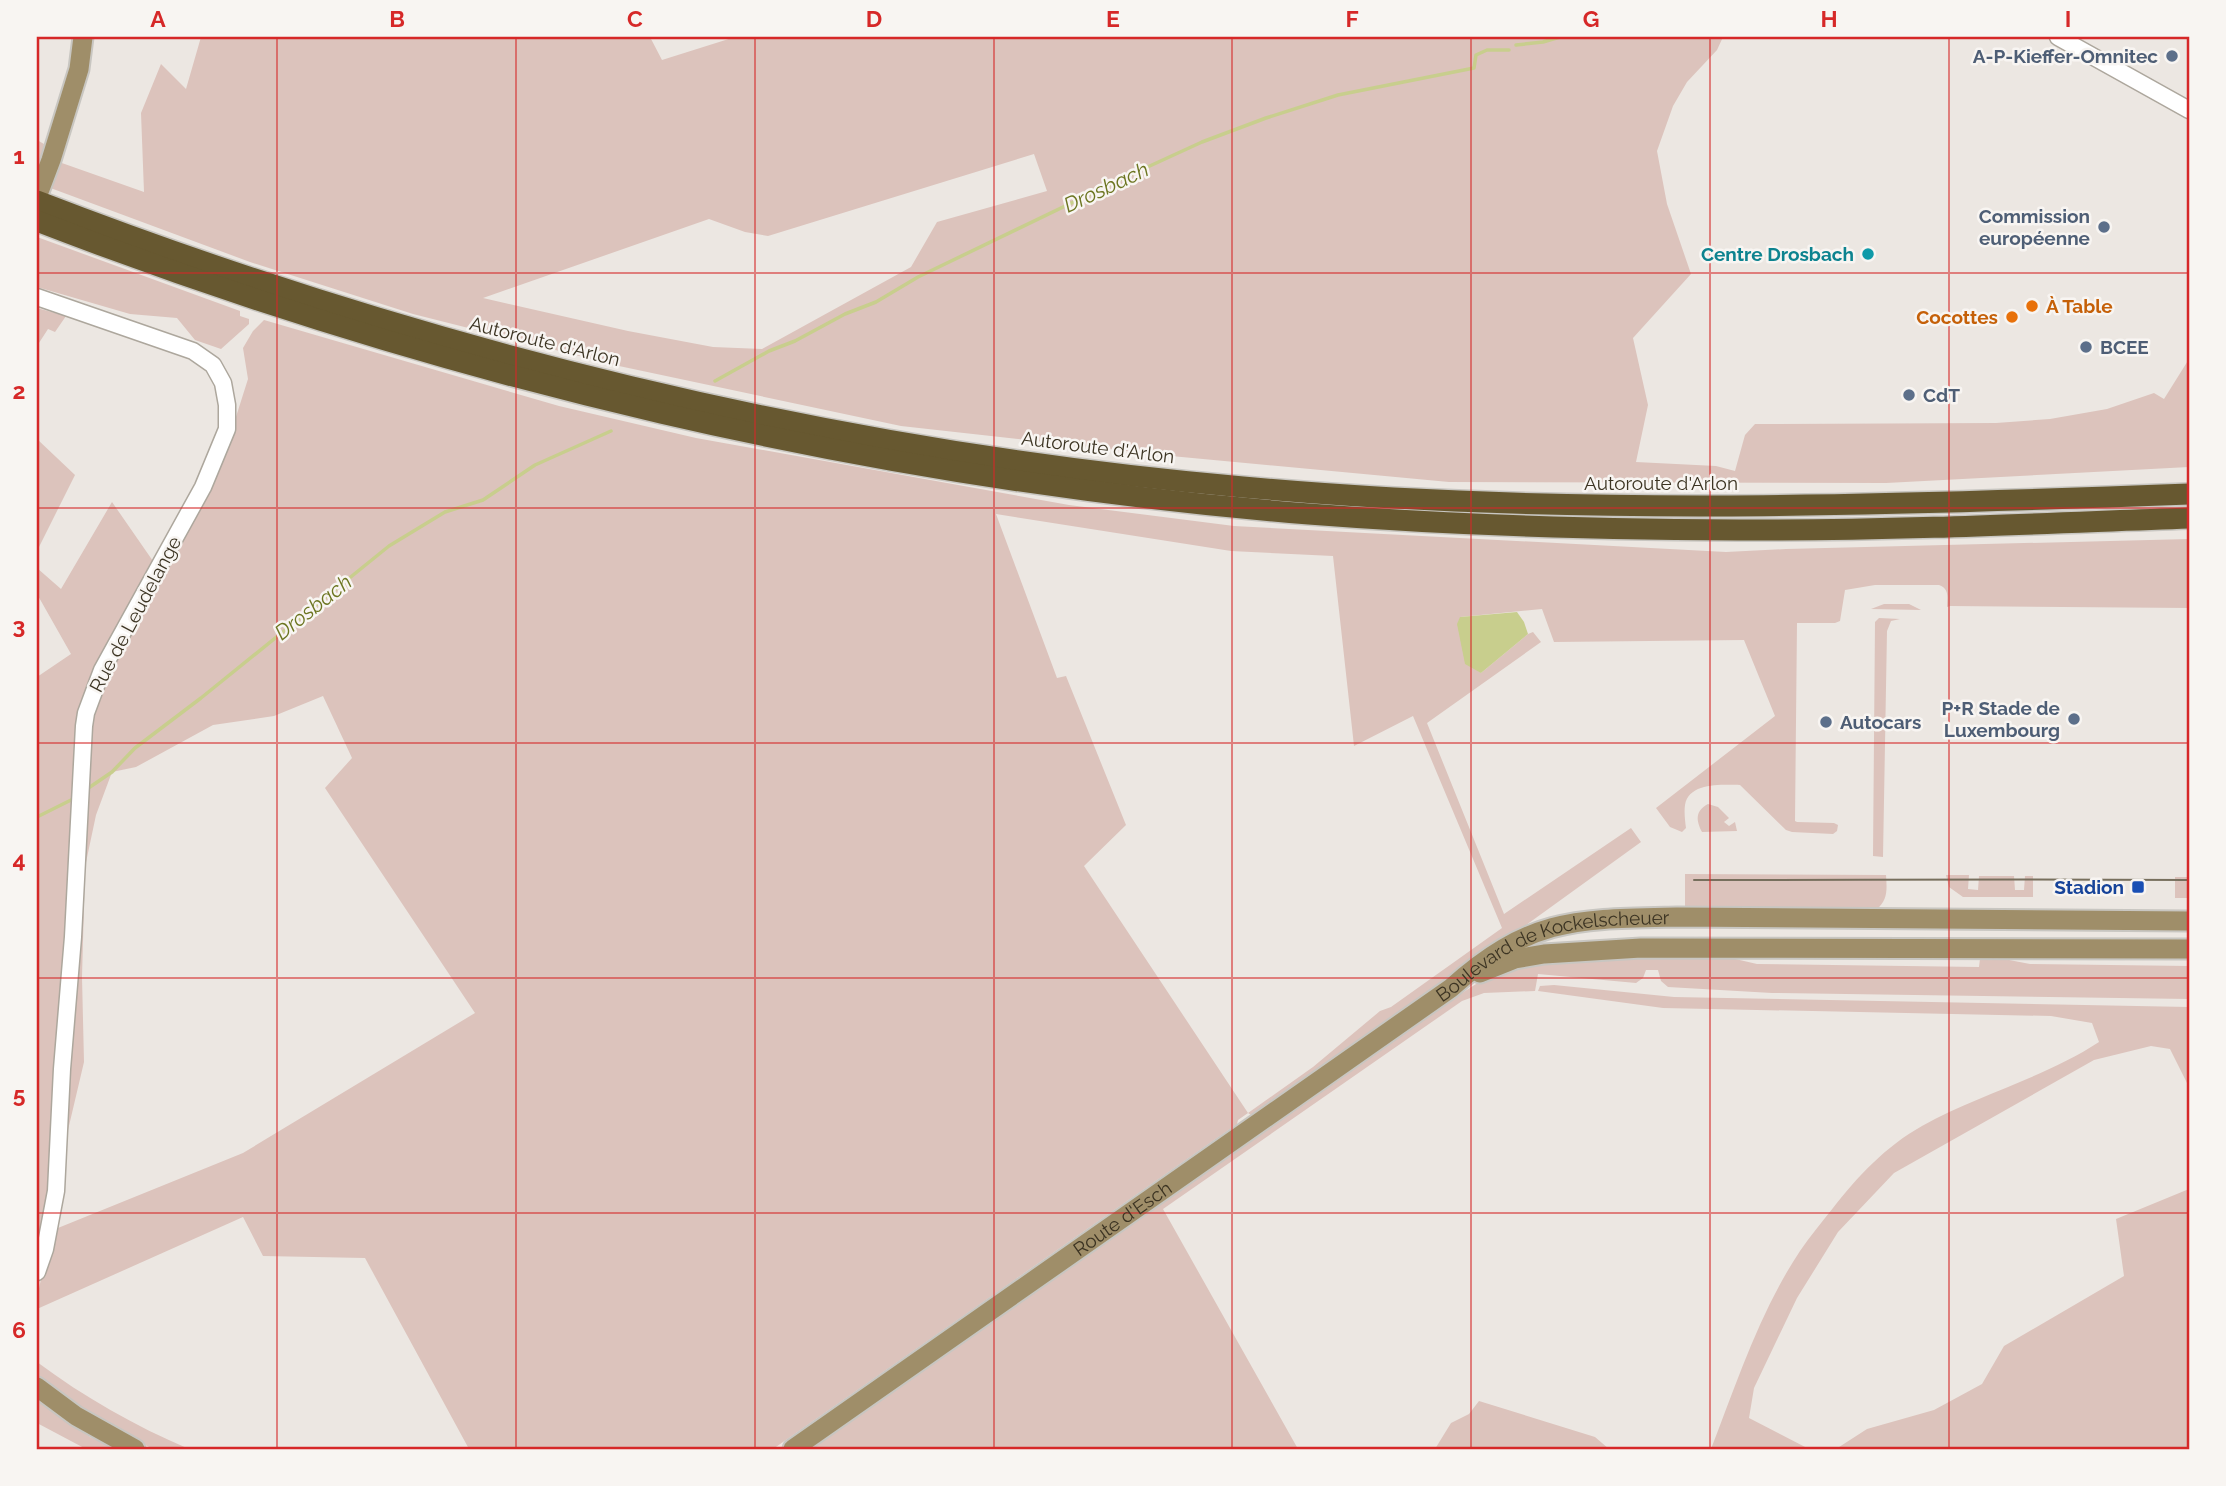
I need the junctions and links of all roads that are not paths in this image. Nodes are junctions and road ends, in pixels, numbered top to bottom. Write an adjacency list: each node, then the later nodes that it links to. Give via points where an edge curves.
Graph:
1 (83, 37): 4 (main road, via 79,69)
2 (2058, 37): 3 (street)
3 (2189, 110)
4 (37, 199): 7 (highway, Autoroute d'Arlon, via 138,240 279,288 572,373 790,421 1091,471 1337,495 1572,506 1880,505)
5 (37, 221): 8 (highway, via 273,306 568,392 787,441 1069,487 1313,514 1571,527 1880,529)
6 (37, 297): 12 (street, Rue de Leudelange, via 193,351 213,365 227,405 226,429 203,487 102,670 83,726 55,1191)
7 (2189, 494)
8 (2189, 518)
9 (2189, 921): 11 (main road, Boulevard de Kockelscheuer, via 1602,919 1546,928 1522,938 1477,965)
10 (2189, 949): 11 (main road, Boulevard de Kockelscheuer, via 1592,949 1515,959)
11 (1451, 988): 15 (main road, Route d'Esch)
12 (37, 1272)
13 (37, 1387): 14 (main road, via 76,1416)
14 (135, 1449)
15 (793, 1449)

